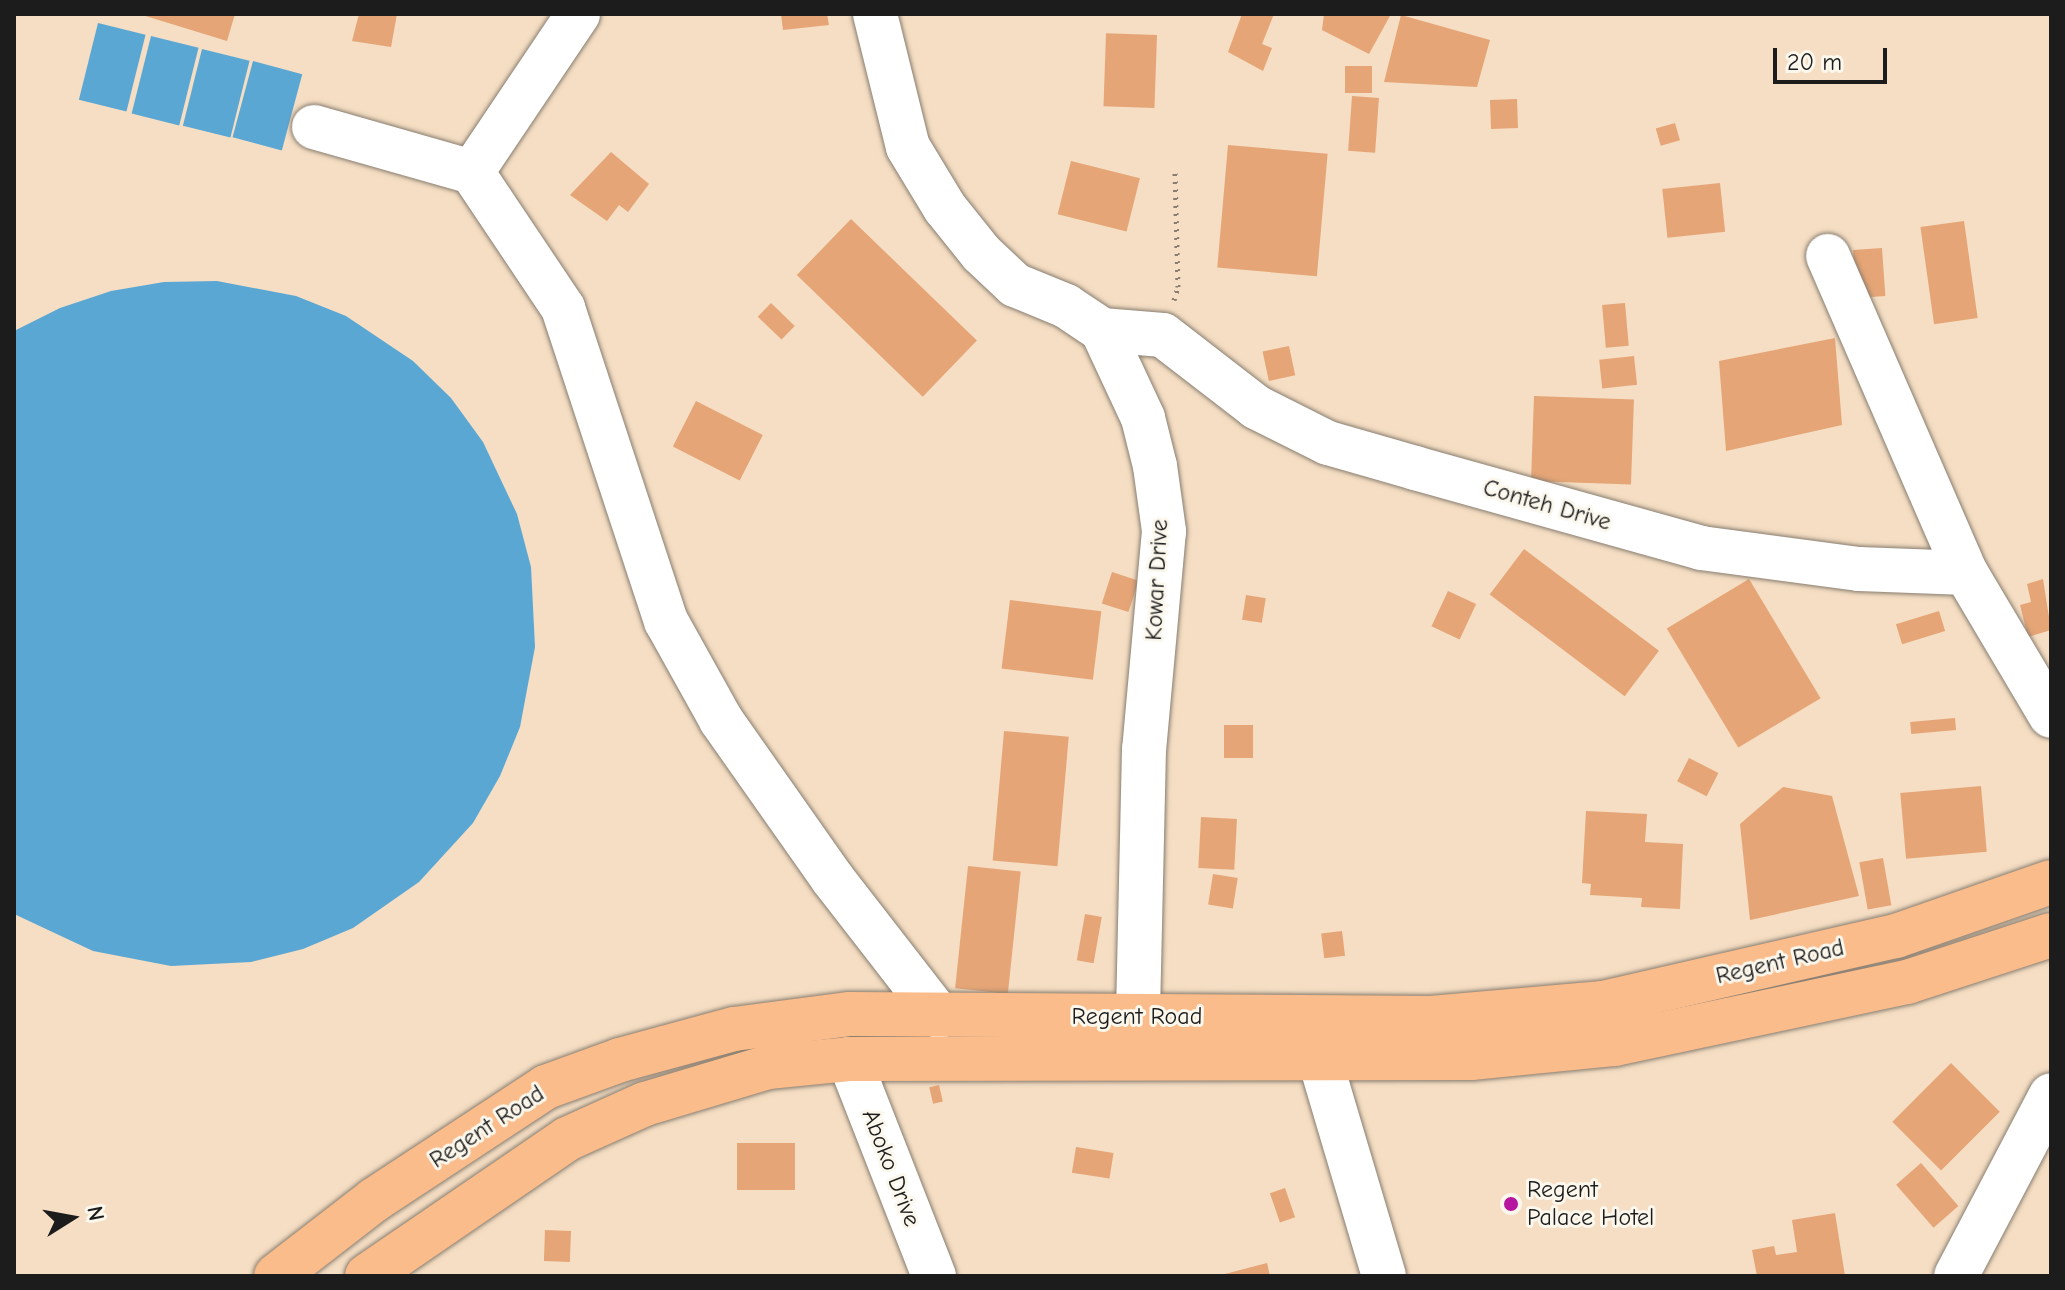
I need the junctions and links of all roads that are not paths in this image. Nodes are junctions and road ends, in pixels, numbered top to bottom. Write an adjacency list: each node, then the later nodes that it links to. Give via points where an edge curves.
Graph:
1 (578, 14): 4 (street)
2 (875, 14): 6 (street, via 908,147 945,208 1015,285 1066,306)
3 (314, 127): 4 (street)
4 (472, 172): 11 (street, via 563,308 666,621 721,720 832,878)
5 (1828, 256): 7 (street)
6 (1102, 330): 7 (street, Conteh Drive, via 1163,335 1256,407 1342,447 1701,548 1859,569); 12 (street, Kowar Drive, via 1143,418 1164,531 1144,749)
7 (1966, 573): 8 (street)
8 (2051, 716)
9 (2051, 882): 12 (main road, Regent Road, via 1896,936 1603,1003)
10 (2051, 935): 14 (main road, Regent Road, via 1907,982 1615,1044 1471,1058)
11 (939, 1016): 12 (main road, Regent Road); 16 (main road, Regent Road, via 850,1014 734,1029 546,1087 374,1200)
12 (1137, 1038): 13 (main road, Regent Road); 14 (main road, Regent Road)
13 (849, 1059): 17 (main road, Regent Road, via 768,1067 645,1104 567,1139); 18 (street, Aboko Drive)
14 (1320, 1060): 19 (street)
15 (2051, 1095): 20 (street)
16 (276, 1276)
17 (367, 1276)
18 (934, 1276)
19 (1384, 1276)
20 (1956, 1276)

